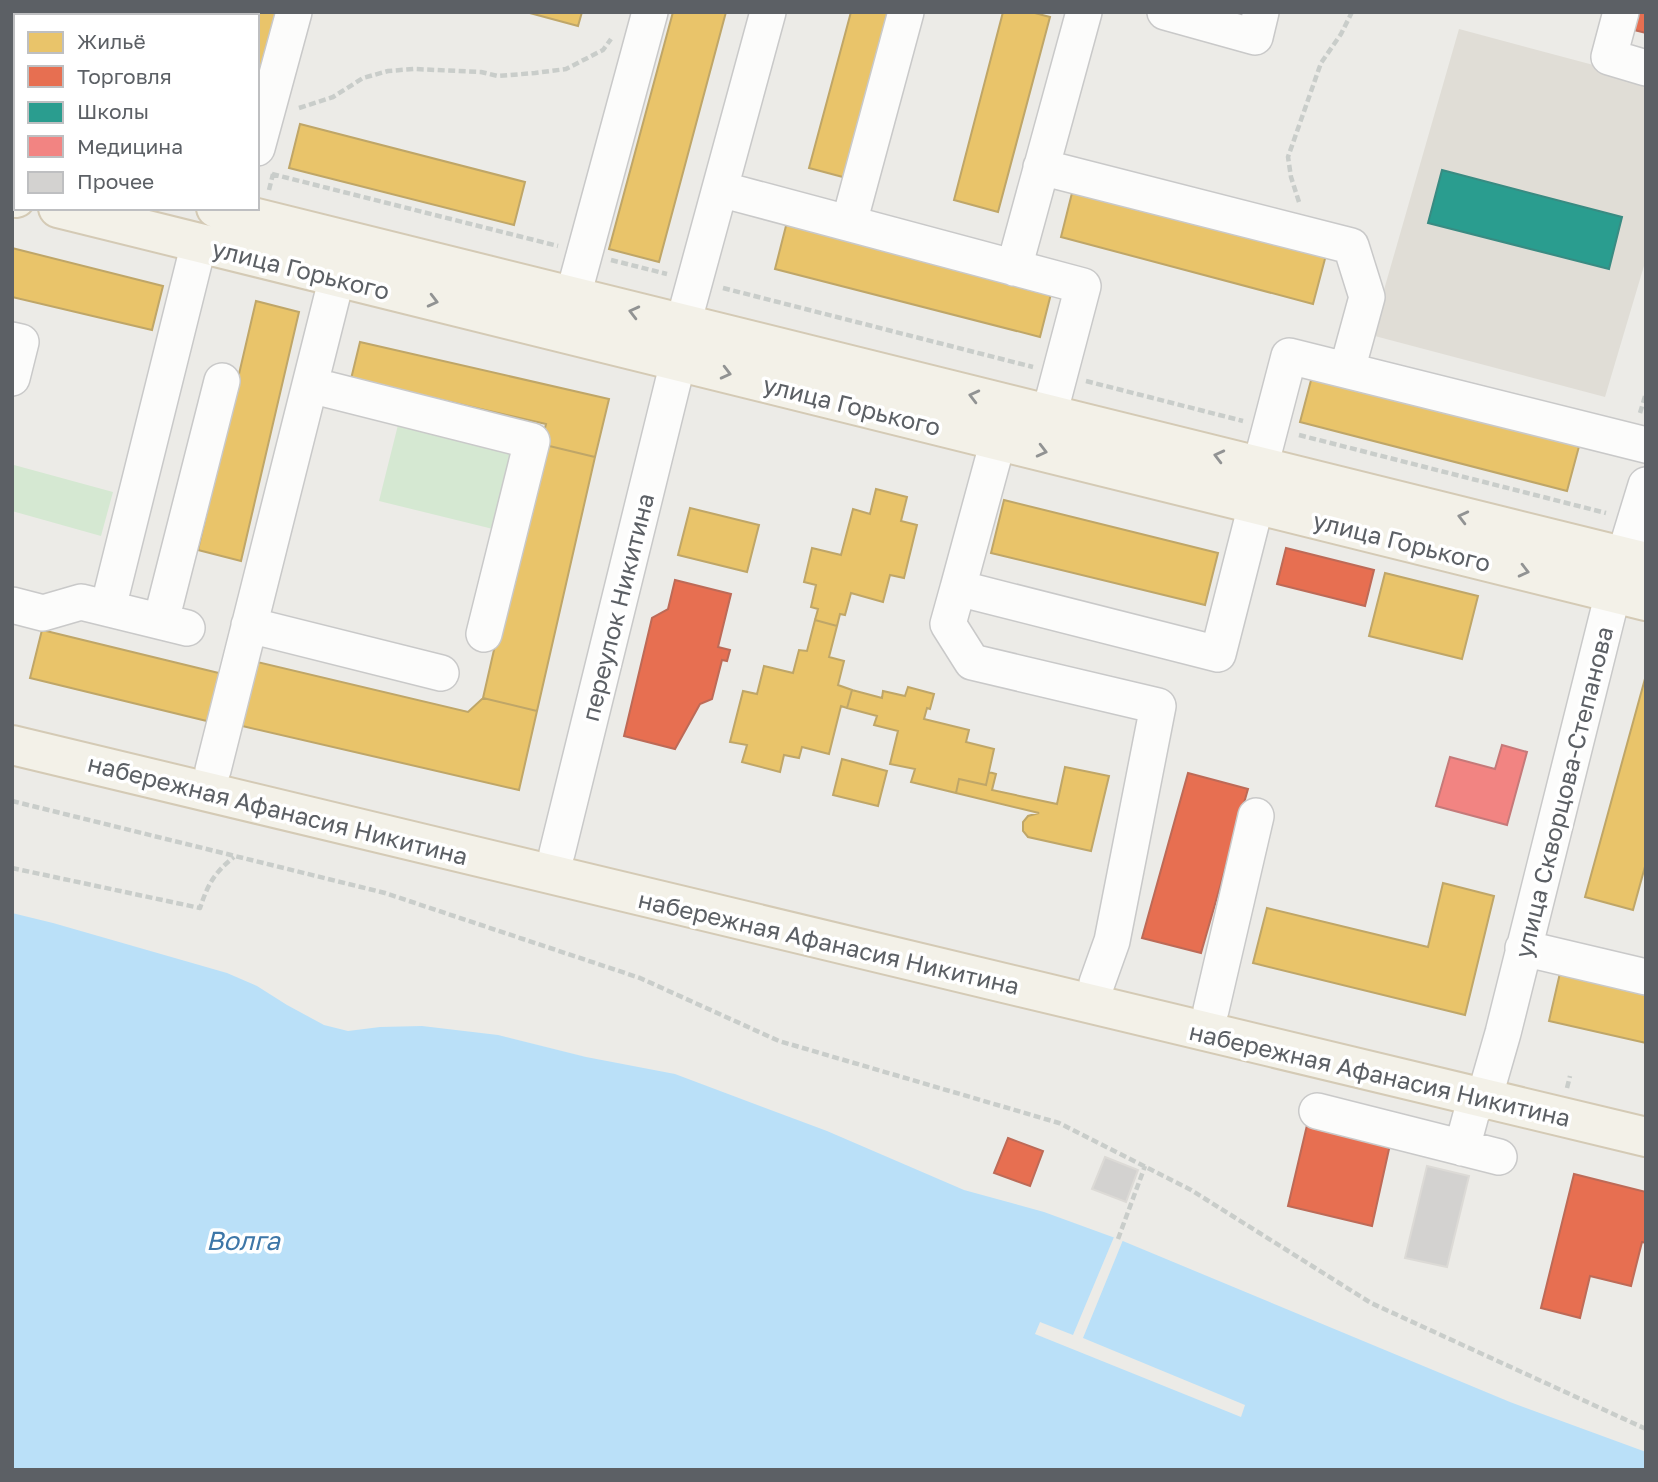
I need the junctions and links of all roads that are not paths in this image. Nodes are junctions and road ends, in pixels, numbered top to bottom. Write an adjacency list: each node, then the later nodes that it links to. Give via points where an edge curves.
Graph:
1 (294, 12): 10 (street)
2 (650, 12): 20 (street)
3 (768, 12): 12 (street)
4 (906, 12): 16 (street)
5 (1084, 12): 11 (street)
6 (1165, 12): 7 (street, via 1255,37)
7 (1261, 12)
8 (1621, 12): 9 (street, via 1609,57)
9 (1646, 68)
10 (263, 146)
11 (1041, 167): 18 (street); 24 (street, via 1351,246 1367,297)
12 (720, 189): 16 (street); 21 (street)
13 (74, 210): 15 (main road, улица Горького)
14 (232, 210): 20 (main road, улица Горького)
15 (130, 217): 17 (main road, улица Горького)
16 (849, 223): 18 (street)
17 (199, 243): 19 (main road, улица Горького); 38 (street)
18 (1014, 268): 28 (street, via 1083,286)
19 (337, 277): 23 (main road, улица Горького, one-way to 23); 27 (street)
20 (573, 296): 21 (main road, улица Горького, one-way to 20)
21 (683, 324): 28 (main road, улица Горького, one-way to 21)
22 (12, 340): 25 (street, via 21,342)
23 (678, 362): 29 (main road, улица Горького, one-way to 29); 46 (street, переулок Никитина)
24 (1347, 370): 30 (street); 31 (street, via 1289,356)
25 (12, 378)
26 (222, 381): 38 (street, via 174,624)
27 (310, 385): 39 (street); 40 (street, via 532,441)
28 (1049, 415): 31 (main road, улица Горького, one-way to 28)
29 (998, 441): 33 (main road, улица Горького, one-way to 33); 35 (street)
30 (1646, 445)
31 (1260, 467): 34 (main road, улица Горького, one-way to 31)
32 (1646, 485): 34 (street, улица Скворцова-Степанова)
33 (1256, 505): 35 (street, via 1218,654); 36 (main road, улица Горького, one-way to 36)
34 (1635, 560): 36 (street, улица Скворцова-Степанова)
35 (958, 588): 49 (street, via 948,624 972,662 1158,706 1112,941)
36 (1629, 597): 47 (street, улица Скворцова-Степанова)
37 (12, 605): 38 (street, via 43,613 81,602)
38 (108, 608)
39 (250, 625): 41 (street); 44 (street)
40 (484, 634)
41 (441, 673)
42 (12, 722): 44 (main road, набережная Афанасия Никитина)
43 (12, 745): 51 (main road, набережная Афанасия Никитина)
44 (213, 770): 46 (main road, набережная Афанасия Никитина)
45 (1256, 816): 50 (street)
46 (557, 853): 49 (main road, набережная Афанасия Никитина)
47 (1523, 948): 48 (street); 51 (street, улица Скворцова-Степанова)
48 (1646, 977)
49 (1097, 983): 50 (main road, набережная Афанасия Никитина)
50 (1211, 1010): 51 (main road, набережная Афанасия Никитина)
51 (1487, 1088): 53 (main road, набережная Афанасия Никитина); 54 (main road, набережная Афанасия Никитина); 55 (street, улица Скворцова-Степанова, via 1472,1111)
52 (1317, 1111): 55 (street)
53 (1646, 1113)
54 (1646, 1137)
55 (1462, 1148): 56 (street)
56 (1499, 1157)

